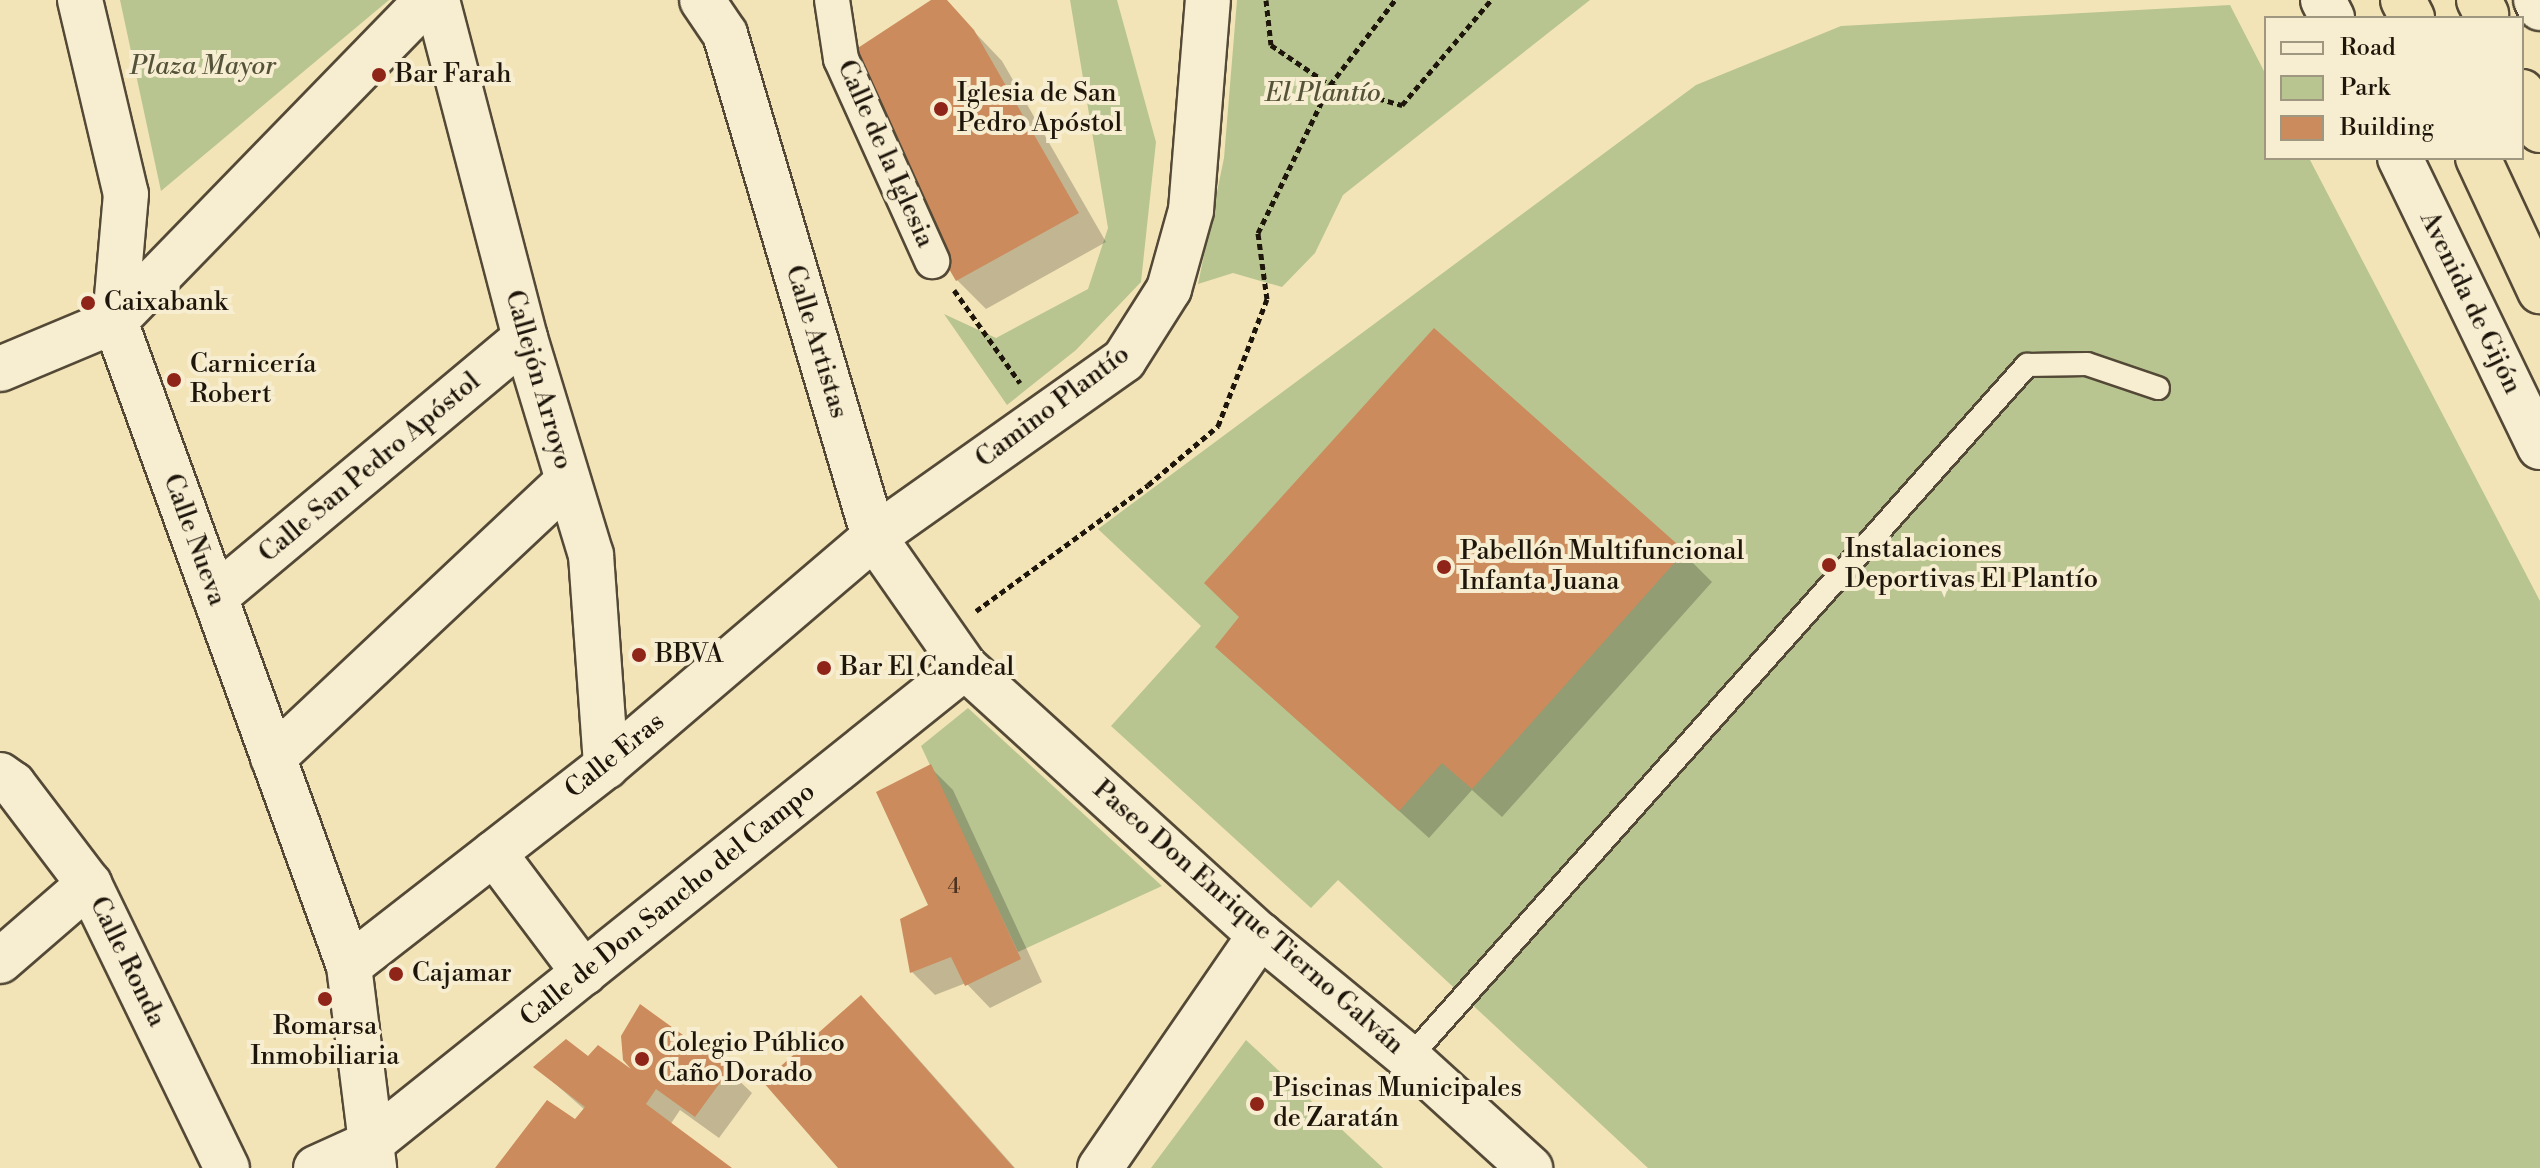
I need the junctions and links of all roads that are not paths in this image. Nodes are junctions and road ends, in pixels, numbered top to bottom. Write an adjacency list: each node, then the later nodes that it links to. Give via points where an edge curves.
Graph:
1 (80, 0): 15 (street, via 126,194)
2 (427, 0): 15 (street)
3 (437, 0): 16 (street, Callejón Arroyo)
4 (702, 0): 21 (street, Calle Artistas, via 725,34)
5 (832, 0): 13 (street, Calle de la Iglesia, via 841,59)
6 (1208, 0): 21 (street, Camino Plantío, via 1191,210 1169,289 1124,360)
7 (2536, 0): 8 (street)
8 (2540, 8)
9 (2524, 96): 10 (highway)
10 (2540, 130)
11 (2401, 160): 19 (street, Avenida de Gijón)
12 (2479, 160): 14 (highway)
13 (932, 261)
14 (2540, 291)
15 (115, 321): 17 (street); 22 (street, Calle Nueva)
16 (525, 338): 20 (street, Callejón Arroyo); 22 (street, Calle San Pedro Apóstol)
17 (0, 369)
18 (2158, 388): 33 (lane, via 2087,364 2027,365)
19 (2540, 447)
20 (567, 482): 24 (street); 25 (street, Callejón Arroyo, via 591,555)
21 (874, 537): 23 (street, Calle Artistas); 25 (street, Calle Eras)
22 (215, 597): 24 (street, Calle Nueva)
23 (954, 651): 29 (street, Paseo Don Enrique Tierno Galván); 32 (street, Calle de Don Sancho del Campo)
24 (273, 758): 31 (street, Calle Nueva)
25 (606, 766): 27 (street, Calle Eras)
26 (0, 775): 28 (street, Calle Ronda, via 13,784)
27 (494, 853): 31 (street, Calle Eras); 32 (street)
28 (89, 884): 30 (street); 35 (street, Calle Ronda)
29 (1260, 935): 33 (street, Paseo Don Enrique Tierno Galván); 37 (street)
30 (0, 961)
31 (349, 966): 34 (street, Calle Nueva)
32 (584, 973): 34 (street, Calle de Don Sancho del Campo)
33 (1409, 1058): 38 (street, Paseo Don Enrique Tierno Galván)
34 (372, 1156): 36 (street, Calle de Don Sancho del Campo)
35 (227, 1168)
36 (316, 1168)
37 (1100, 1168)
38 (1530, 1168)

